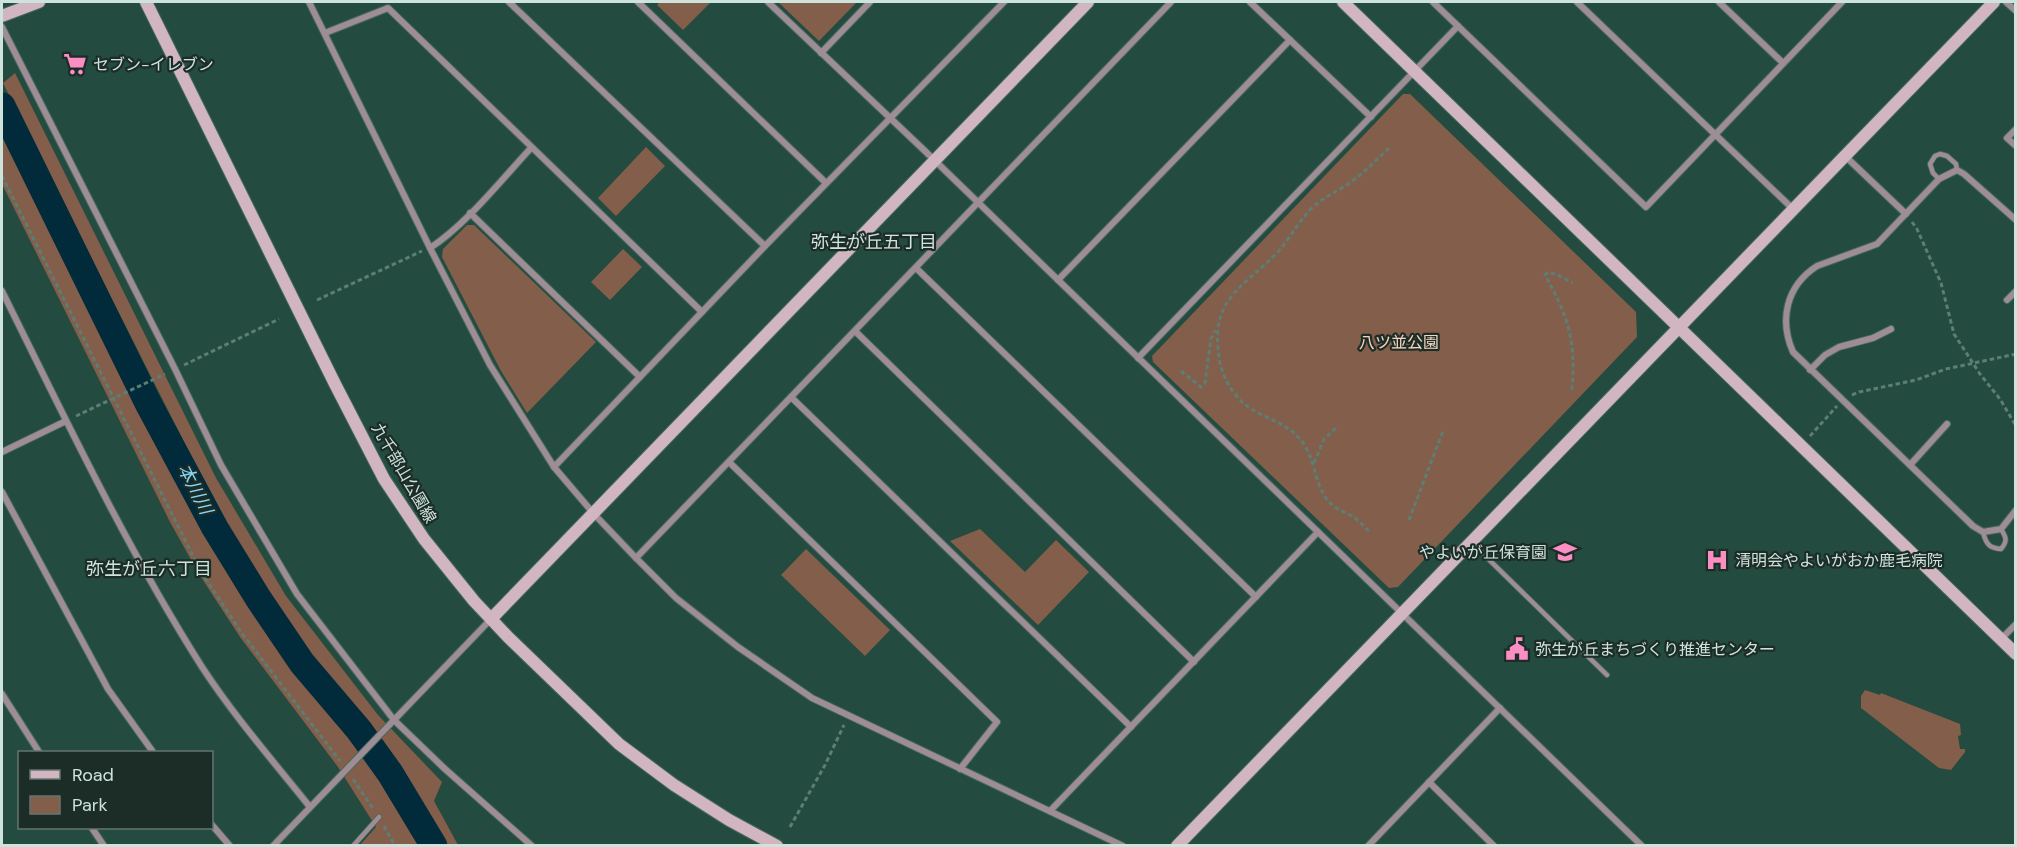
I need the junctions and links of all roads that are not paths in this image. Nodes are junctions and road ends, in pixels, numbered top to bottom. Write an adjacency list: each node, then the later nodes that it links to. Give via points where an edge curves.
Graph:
1 (39, 2): 20 (street)
2 (146, 2): 75 (street, 九千部山公園線, via 384,479 424,539)
3 (309, 2): 23 (street)
4 (509, 2): 44 (street)
5 (638, 2): 38 (street)
6 (768, 2): 25 (street)
7 (870, 2): 25 (street)
8 (1004, 2): 29 (street)
9 (1088, 2): 35 (street)
10 (1171, 2): 39 (street)
11 (1250, 2): 24 (street)
12 (1343, 2): 27 (street)
13 (1433, 2): 21 (street)
14 (1577, 2): 31 (street)
15 (1719, 2): 26 (street)
16 (1842, 2): 26 (street)
17 (1994, 2): 34 (street)
18 (2006, 2): 19 (street)
19 (2016, 11)
20 (2, 16)
21 (1458, 26): 27 (street); 31 (street, via 1646,207)
22 (2, 27): 83 (street, via 221,465 297,594)
23 (325, 33): 33 (street, via 388,8); 45 (street)
24 (1290, 40): 28 (street); 47 (street)
25 (821, 53): 29 (street)
26 (1783, 63): 31 (street)
27 (1415, 71): 28 (street); 52 (street)
28 (1371, 117): 55 (street)
29 (890, 118): 35 (street); 38 (street)
30 (2016, 129): 32 (street, via 2007,138)
31 (1715, 133): 40 (street)
32 (2016, 146)
33 (531, 148): 41 (street); 51 (street)
34 (1845, 156): 40 (street); 42 (street)
35 (934, 160): 39 (street); 67 (street)
36 (1957, 171): 37 (street); 37 (lane, via 1956,164 1947,156 1935,156 1930,164); 43 (street)
37 (1939, 179): 42 (street)
38 (826, 183): 44 (street)
39 (978, 203): 46 (street); 47 (street)
40 (1794, 209): 52 (street)
41 (470, 213): 45 (street); 57 (street)
42 (1906, 214): 56 (street, via 1878,244 1817,266 1799,281 1787,302 1786,330 1793,352)
43 (2016, 220)
44 (765, 246): 51 (street)
45 (430, 248): 64 (street, via 490,365)
46 (916, 268): 54 (street); 73 (street)
47 (1058, 280): 55 (street)
48 (2, 291): 59 (street)
49 (2016, 291): 50 (street)
50 (2007, 300)
51 (702, 312): 57 (street)
52 (1679, 327): 71 (street); 77 (street)
53 (1891, 329): 56 (street, via 1839,347)
54 (855, 331): 58 (street); 79 (street)
55 (1138, 358): 69 (street)
56 (1810, 370): 63 (street)
57 (640, 377): 64 (street)
58 (791, 397): 62 (street); 84 (street)
59 (66, 421): 61 (street); 89 (street, via 153,586 203,668)
60 (1947, 424): 63 (street)
61 (2, 452)
62 (729, 462): 72 (street); 87 (street, via 997,722)
63 (1910, 465): 70 (street)
64 (554, 467): 67 (street)
65 (2, 492): 86 (street, via 108,689)
66 (2016, 510): 68 (street)
67 (594, 514): 72 (street); 75 (street)
68 (2001, 529): 70 (street); 70 (lane, via 2006,543 2001,549 1993,549 1985,542)
69 (1318, 532): 73 (street); 74 (street)
70 (1983, 532)
71 (1471, 542): 74 (street); 80 (lane)
72 (636, 558): 87 (street, via 676,598 812,698)
73 (1256, 597): 79 (street)
74 (1402, 614): 82 (street); 101 (street)
75 (491, 619): 83 (street); 99 (street, 九千部山公園線, via 619,744 674,785)
76 (2016, 624): 77 (street)
77 (2000, 639): 78 (street)
78 (2016, 654)
79 (1194, 662): 84 (street)
80 (1607, 675)
81 (2, 694): 85 (street)
82 (1500, 708): 88 (street); 104 (street)
83 (394, 720): 89 (street); 98 (street)
84 (1131, 727): 90 (street)
85 (38, 751)
86 (152, 751)
87 (960, 769): 90 (street)
88 (1429, 782): 102 (street); 103 (street)
89 (310, 807): 96 (street)
90 (1050, 811): 100 (street)
91 (379, 817): 97 (lane)
92 (213, 826): 95 (street)
93 (93, 829): 94 (street)
94 (104, 846)
95 (230, 846)
96 (273, 846)
97 (353, 846)
98 (532, 846)
99 (777, 846)
100 (1123, 846)
101 (1177, 846)
102 (1368, 846)
103 (1494, 846)
104 (1642, 846)

